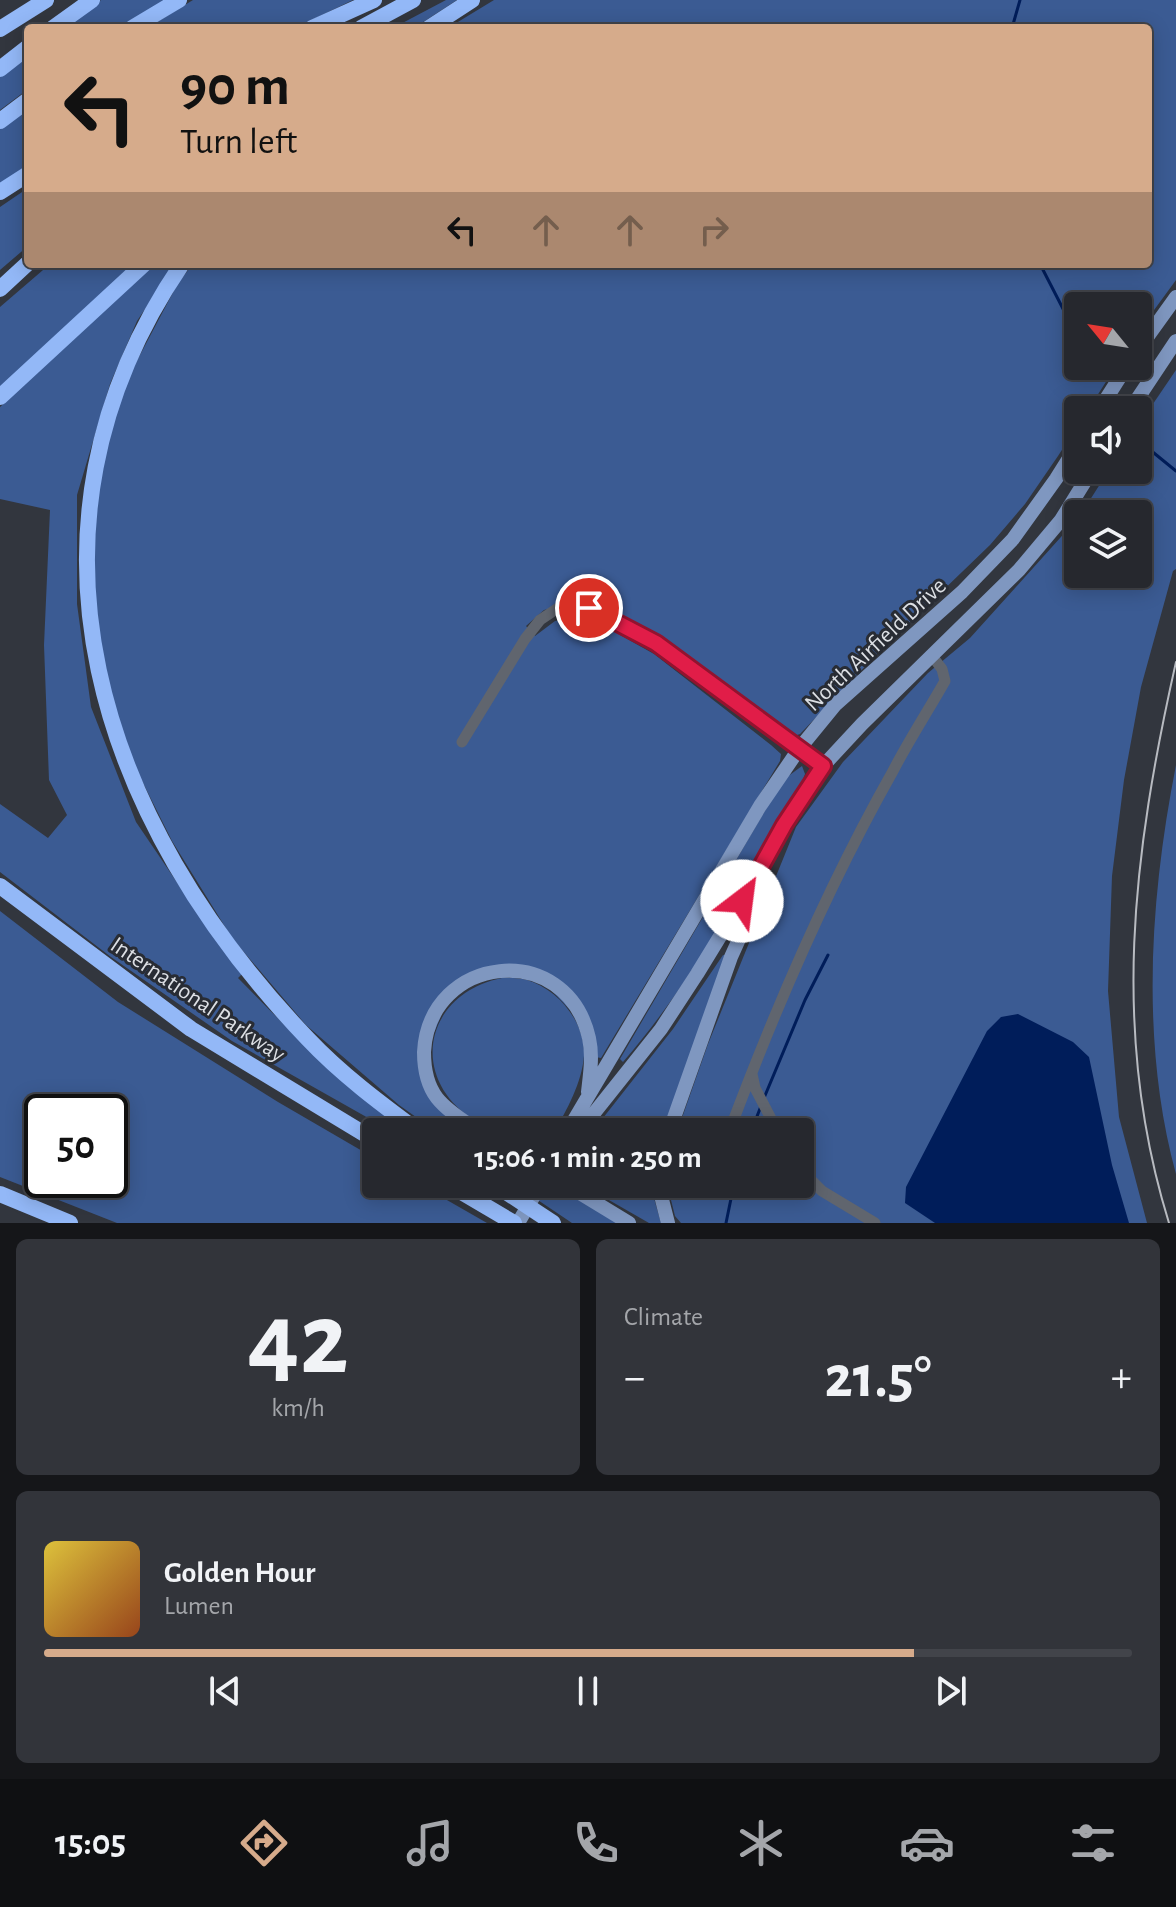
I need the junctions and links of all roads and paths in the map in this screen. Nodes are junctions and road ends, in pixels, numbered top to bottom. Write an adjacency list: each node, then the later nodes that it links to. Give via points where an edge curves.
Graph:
1 (46, 0): 12 (highway)
2 (92, 0): 7 (highway)
3 (179, 0): 8 (highway)
4 (374, 0): 9 (highway)
5 (413, 0): 10 (highway)
6 (472, 0): 11 (highway)
7 (59, 24)
8 (139, 24)
9 (321, 24)
10 (368, 24)
11 (435, 24)
12 (0, 29)
13 (24, 50): 14 (highway)
14 (0, 69)
15 (24, 103): 16 (highway)
16 (0, 121)
17 (24, 177): 18 (highway)
18 (0, 192)
19 (24, 267): 22 (highway)
20 (140, 268): 27 (highway)
21 (179, 268): 38 (highway, via 124,362 94,455 82,551 83,602 99,696 147,813 212,925 245,969 331,1061)
22 (0, 289)
23 (1176, 297): 24 (main road)
24 (1152, 330)
25 (1176, 341): 26 (main road)
26 (1139, 396)
27 (0, 397)
28 (1064, 466): 32 (main road, North Airfield Drive, via 1013,539 835,705)
29 (1083, 484): 30 (main road, North Airfield Drive, via 1019,570)
30 (932, 656): 33 (main road, North Airfield Drive); 36 (lane, via 945,681 840,873)
31 (462, 742): 32 (lane, via 540,620 558,608 589,608 656,643)
32 (799, 749): 33 (main road); 37 (main road, North Airfield Drive)
33 (823, 766): 34 (main road, North Airfield Drive)
34 (757, 876): 41 (main road, North Airfield Drive, via 661,1029); 42 (main road, via 758,897)
35 (0, 886): 45 (highway, International Parkway, via 191,1029)
36 (752, 1072): 43 (lane); 44 (lane)
37 (587, 1099): 39 (main road, via 592,1061 581,1015 554,983 508,969 465,983 443,1000 428,1028 427,1078 437,1098); 40 (main road, North Airfield Drive)
38 (402, 1118)
39 (462, 1118)
40 (575, 1118)
41 (590, 1118)
42 (674, 1118)
43 (734, 1118)
44 (771, 1118)
45 (362, 1133)
46 (814, 1183): 58 (lane)
47 (0, 1197): 53 (highway)
48 (472, 1198): 54 (highway)
49 (515, 1198): 55 (highway)
50 (532, 1198): 54 (main road)
51 (588, 1198): 56 (main road)
52 (662, 1198): 57 (main road)
53 (65, 1221)
54 (516, 1223)
55 (553, 1223)
56 (629, 1223)
57 (668, 1223)
58 (875, 1223)

